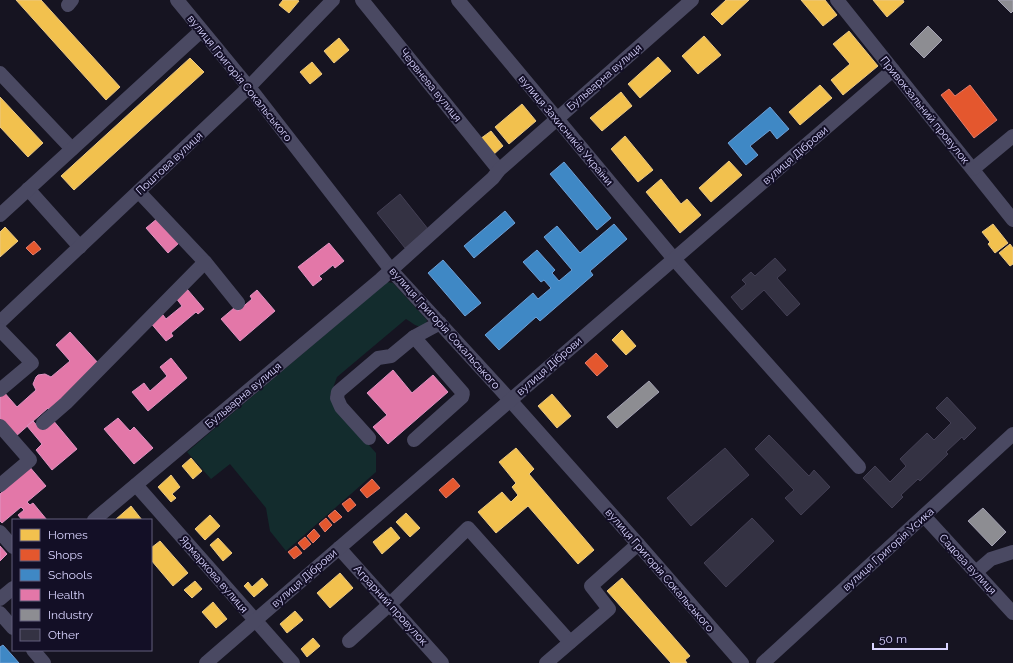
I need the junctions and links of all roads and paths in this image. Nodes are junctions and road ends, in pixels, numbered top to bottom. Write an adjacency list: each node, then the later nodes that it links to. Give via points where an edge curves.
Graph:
1 (177, 0): 7 (street, вулиця Григорія Сокальського)
2 (333, 0): 10 (street, Поштова вулиця)
3 (362, 0): 14 (street, Червнева вулиця)
4 (458, 0): 11 (street, вулиця Захисників України)
5 (692, 0): 11 (street, Бульварна вулиця)
6 (837, 0): 8 (street, Привокзальний провулок)
7 (201, 31): 10 (street, вулиця Григорія Сокальського); 13 (street)
8 (893, 70): 15 (street, Привокзальний провулок); 21 (street, вулиця Діброви)
9 (0, 73): 13 (street)
10 (249, 88): 17 (street, Поштова вулиця); 23 (street, вулиця Григорія Сокальського)
11 (557, 119): 14 (street, Бульварна вулиця); 21 (street, вулиця Захисників України)
12 (1013, 136): 15 (street)
13 (72, 149): 16 (street)
14 (499, 170): 23 (street, Бульварна вулиця)
15 (973, 170): 19 (street, Привокзальний провулок)
16 (28, 189): 18 (street); 20 (street)
17 (139, 192): 20 (street, Поштова вулиця); 22 (street)
18 (0, 215)
19 (1012, 217)
20 (80, 247): 25 (street, Поштова вулиця)
21 (674, 259): 30 (street, вулиця Діброви); 36 (street, вулиця Захисників України)
22 (205, 262): 24 (street); 31 (street, via 66,403)
23 (391, 270): 26 (street, вулиця Григорія Сокальського); 38 (street, Бульварна вулиця)
24 (238, 302)
25 (0, 322)
26 (440, 323): 28 (street); 30 (street, вулиця Григорія Сокальського)
27 (0, 330): 29 (street, via 32,363)
28 (414, 337): 34 (street, via 391,356 378,358 338,392 337,398 341,407); 35 (street, via 463,393 462,397)
29 (0, 390)
30 (510, 400): 42 (street, вулиця Григорія Сокальського); 44 (street, вулиця Діброви)
31 (43, 423)
32 (0, 426): 37 (street, via 30,460)
33 (1013, 434): 39 (street, вулиця Григорія Усика)
34 (369, 438)
35 (414, 440)
36 (859, 467)
37 (0, 485)
38 (136, 486): 40 (street, Бульварна вулиця); 52 (street, Ярмаркова вулиця)
39 (924, 516): 46 (street, Садова вулиця); 63 (street, вулиця Григорія Усика)
40 (95, 519)
41 (0, 532): 43 (street)
42 (638, 544): 55 (street, via 590,586 609,609); 62 (street, вулиця Григорія Сокальського)
43 (12, 546)
44 (339, 548): 49 (street, Аграрний провулок); 52 (street, вулиця Діброви)
45 (1013, 552): 46 (street, via 991,559)
46 (976, 572): 51 (street, Садова вулиця)
47 (12, 589): 48 (street)
48 (0, 599)
49 (390, 604): 54 (street); 55 (street, via 468,528); 60 (street, Аграрний провулок)
50 (0, 613): 53 (street)
51 (1013, 613)
52 (255, 620): 58 (street, вулиця Діброви); 59 (street, Ярмаркова вулиця)
53 (12, 627)
54 (350, 641)
55 (570, 642): 61 (street)
56 (34, 651): 57 (street)
57 (44, 663)
58 (206, 663)
59 (293, 663)
60 (442, 663)
61 (546, 663)
62 (742, 663)
63 (763, 663)

